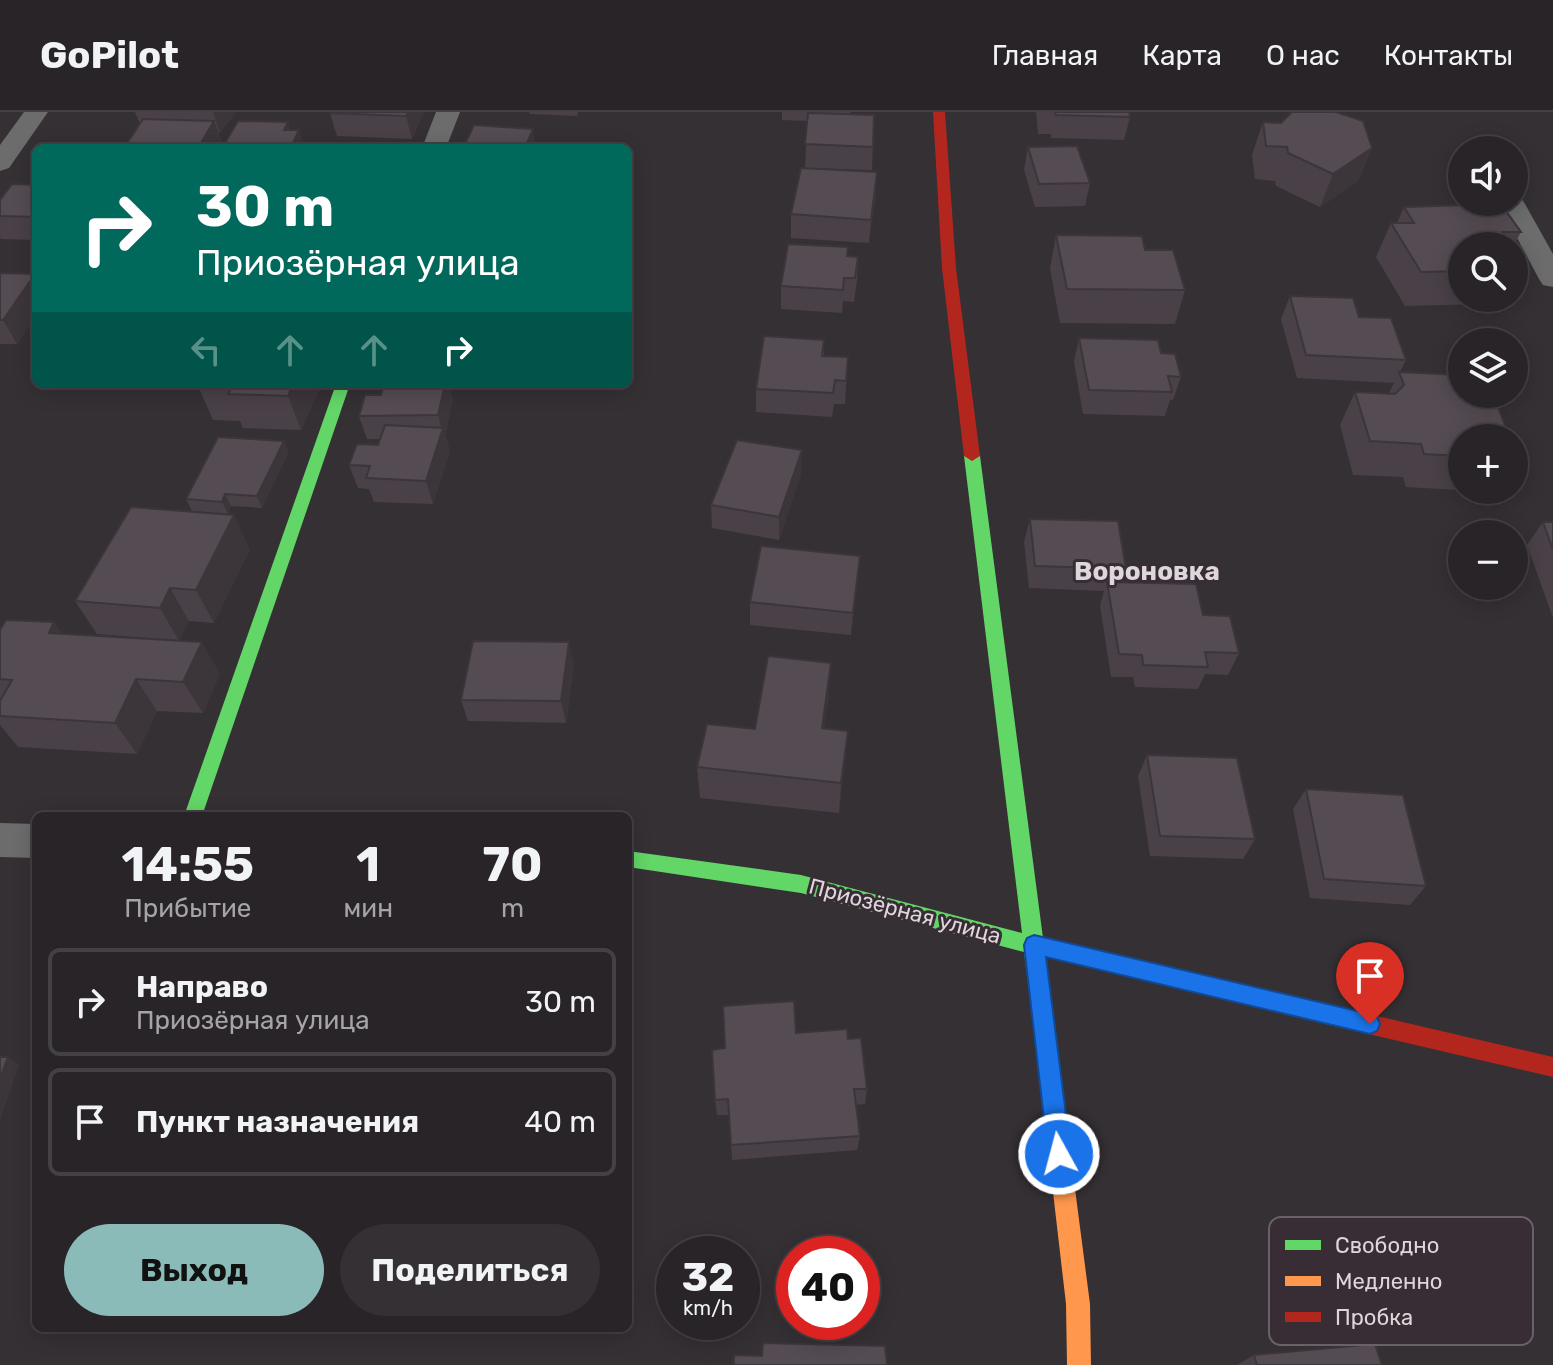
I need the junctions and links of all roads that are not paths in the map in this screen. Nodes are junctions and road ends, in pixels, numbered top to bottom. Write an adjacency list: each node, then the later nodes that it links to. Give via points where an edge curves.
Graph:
1 (36, 112): 5 (street)
2 (448, 112): 4 (street)
3 (939, 112): 13 (street, via 949,268)
4 (436, 144)
5 (0, 163)
6 (1519, 216): 7 (street)
7 (1553, 279)
8 (342, 388): 9 (street)
9 (194, 812)
10 (0, 840): 11 (street)
11 (32, 841)
12 (632, 860): 13 (street, Приозёрная улица, via 801,884)
13 (1034, 945): 14 (street, Приозёрная улица); 15 (street, via 1078,1304)
14 (1553, 1067)
15 (1079, 1365)

